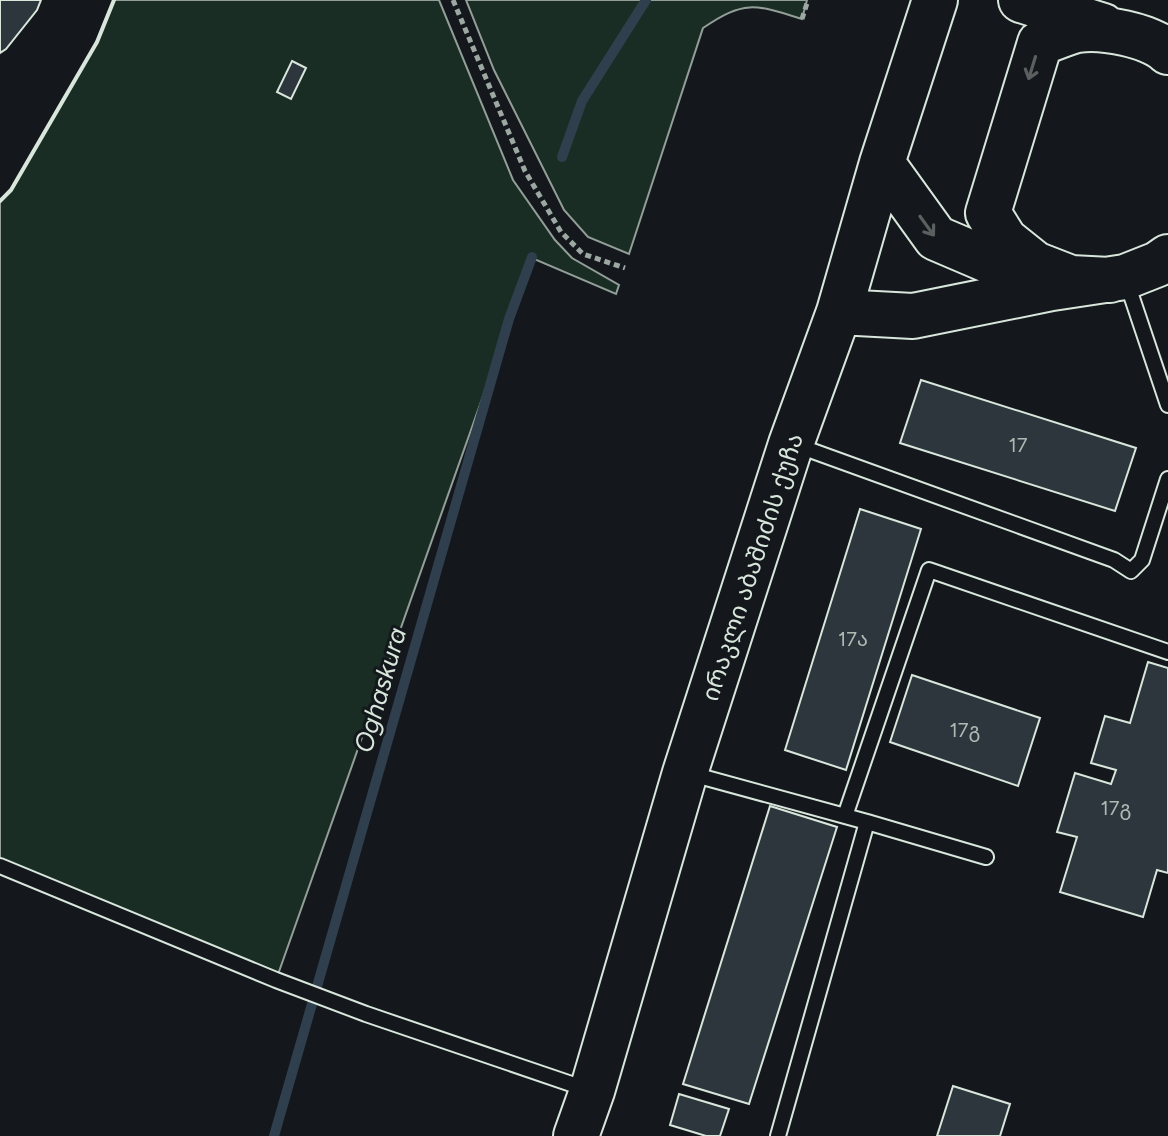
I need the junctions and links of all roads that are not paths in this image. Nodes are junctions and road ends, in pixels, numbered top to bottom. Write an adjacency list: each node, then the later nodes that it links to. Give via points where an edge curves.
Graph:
1 (935, 0): 6 (main road, ირაკლი აბაშიძის ქუჩა)
2 (1021, 0): 3 (main road)
3 (1116, 30): 4 (main road); 5 (main road); 8 (main road, one-way to 8, via 1077,30 1040,43 988,213 1005,240 1035,264 1071,278)
4 (1168, 38)
5 (1168, 52)
6 (882, 163): 9 (main road, one-way to 9, via 936,238); 10 (main road, ირაკლი აბაშიძის ქუჩა)
7 (1168, 257): 8 (main road)
8 (1118, 278): 9 (main road); 11 (lane)
9 (1052, 288): 10 (main road, via 913,316)
10 (839, 312): 12 (main road, ირაკლი აბაშიძის ქუჩა)
11 (1168, 405)
12 (791, 444): 13 (lane, via 1114,560 1131,571 1142,560); 15 (main road, ირაკლი აბაშიძის ქუჩა)
13 (1168, 479)
14 (1168, 652): 16 (lane, via 929,570)
15 (685, 773): 16 (lane); 20 (main road, ირაკლი აბაშიძის ქუჩა)
16 (845, 816): 17 (lane)
17 (867, 822): 18 (lane); 22 (lane)
18 (986, 857)
19 (0, 866): 20 (lane, via 276,980)
20 (592, 1091): 21 (main road, ირაკლი აბაშიძის ქუჩა)
21 (576, 1136)
22 (778, 1136)

